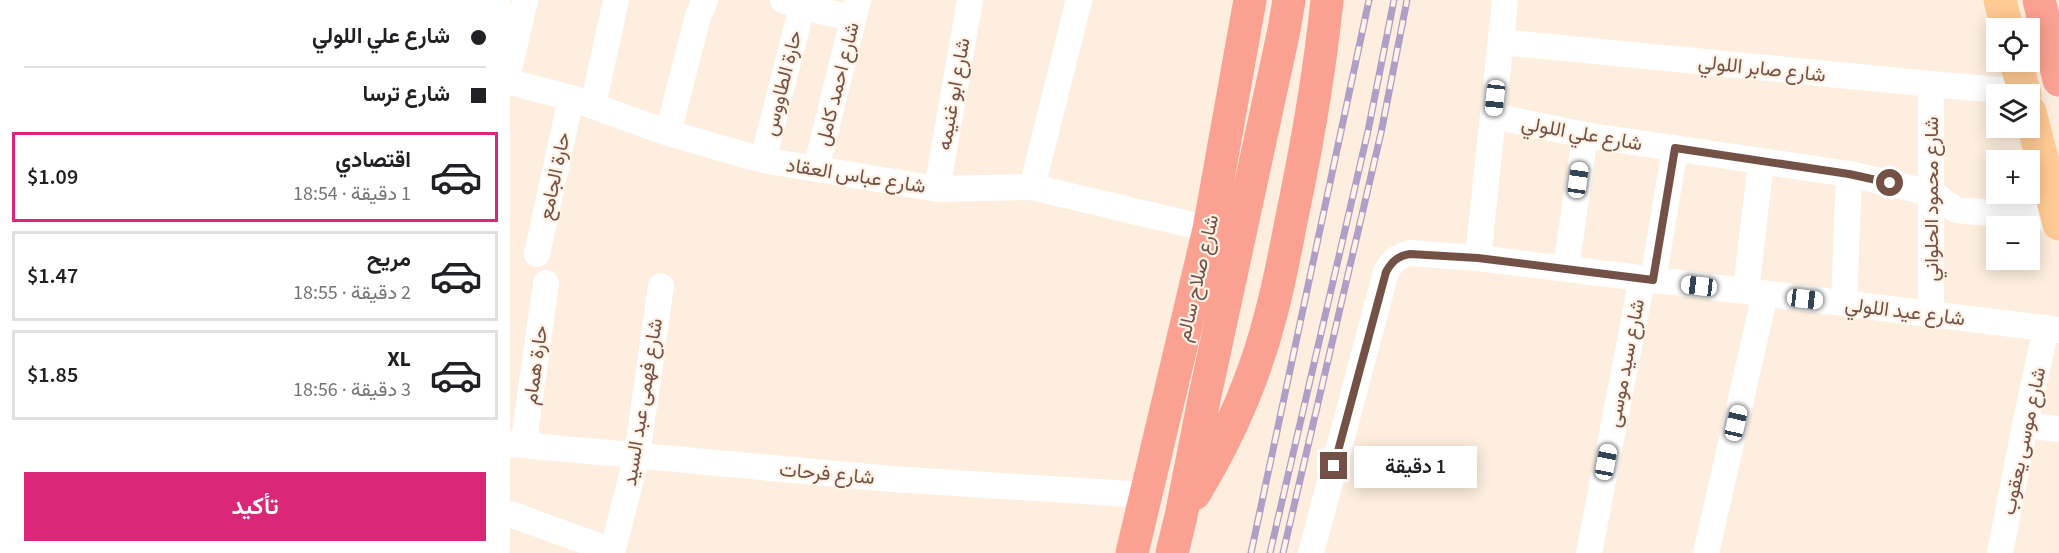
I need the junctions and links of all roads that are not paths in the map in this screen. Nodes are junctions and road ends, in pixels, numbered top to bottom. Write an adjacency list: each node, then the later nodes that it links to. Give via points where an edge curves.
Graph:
1 (525, 0): 16 (street)
2 (616, 0): 21 (street, حارة الجامع)
3 (705, 0): 23 (street)
4 (970, 0): 32 (street, شارع ابو غنيمه)
5 (1078, 0): 31 (street)
6 (1250, 0): 35 (highway, شارع صلاح سالم)
7 (1289, 0): 52 (highway, شارع صلاح سالم)
8 (1327, 0): 52 (highway, via 1313,104 1272,310 1235,417)
9 (1505, 0): 15 (street)
10 (2000, 0): 14 (main road)
11 (2039, 0): 17 (highway)
12 (792, 3): 13 (street); 27 (street, حارة الطاووس)
13 (855, 9): 29 (street, شارع احمد كامل)
14 (2004, 18)
15 (1501, 42): 19 (street, شارع صابر اللولي); 22 (street)
16 (510, 65)
17 (2059, 80)
18 (510, 82): 21 (street, شارع عباس العقاد)
19 (1930, 84): 20 (street, شارع صابر اللولي); 33 (street, شارع محمود الحلواني)
20 (1986, 88)
21 (582, 101): 23 (street, شارع عباس العقاد); 36 (street, حارة الجامع)
22 (1493, 116): 24 (street, شارع علي اللولي); 37 (street)
23 (668, 133): 27 (street, شارع عباس العقاد)
24 (1585, 135): 26 (street, شارع علي اللولي); 38 (street)
25 (2036, 138): 34 (main road)
26 (1675, 148): 28 (street, شارع علي اللولي); 39 (street, شارع سيد موسى)
27 (763, 160): 29 (street, شارع عباس العقاد)
28 (1761, 161): 30 (street, شارع علي اللولي); 42 (street)
29 (816, 169): 32 (street, شارع عباس العقاد)
30 (1849, 174): 33 (street, شارع علي اللولي); 43 (street)
31 (1032, 187): 32 (street, شارع عباس العقاد); 35 (street, شارع عباس العقاد)
32 (937, 189)
33 (1930, 192): 34 (street, شارع علي اللولي, via 1956,210); 44 (street, شارع محمود الحلواني)
34 (2058, 221)
35 (1209, 229): 50 (highway, شارع صلاح سالم)
36 (537, 254)
37 (1478, 258): 38 (street, شارع عيد اللولي); 56 (street, شارع عيد اللولي, via 1410,254 1395,259 1386,272)
38 (1566, 270): 39 (street, شارع عيد اللولي)
39 (1647, 279): 42 (street, شارع عيد اللولي); 57 (street, شارع سيد موسى)
40 (546, 283): 48 (street, حارة همام)
41 (661, 286): 49 (street, شارع فهمى عبد السيد)
42 (1756, 293): 43 (street, شارع عيد اللولي); 58 (street)
43 (1844, 303): 44 (street, شارع عيد اللولي)
44 (1931, 314): 45 (street, شارع عيد اللولي)
45 (2053, 329): 46 (street, شارع موسى يعقوب)
46 (2025, 425): 47 (street); 59 (street, شارع موسى يعقوب)
47 (2059, 429)
48 (520, 445): 49 (street, شارع فرحات)
49 (637, 455): 50 (street, شارع فرحات, via 892,479); 53 (street, شارع فهمى عبد السيد)
50 (1145, 495): 54 (highway, شارع صلاح سالم)
51 (510, 514): 53 (street)
52 (1181, 516): 55 (highway, شارع صلاح سالم)
53 (612, 552)
54 (1132, 553)
55 (1172, 553)
56 (1311, 553)
57 (1589, 553)
58 (1706, 553)
59 (2000, 553)

